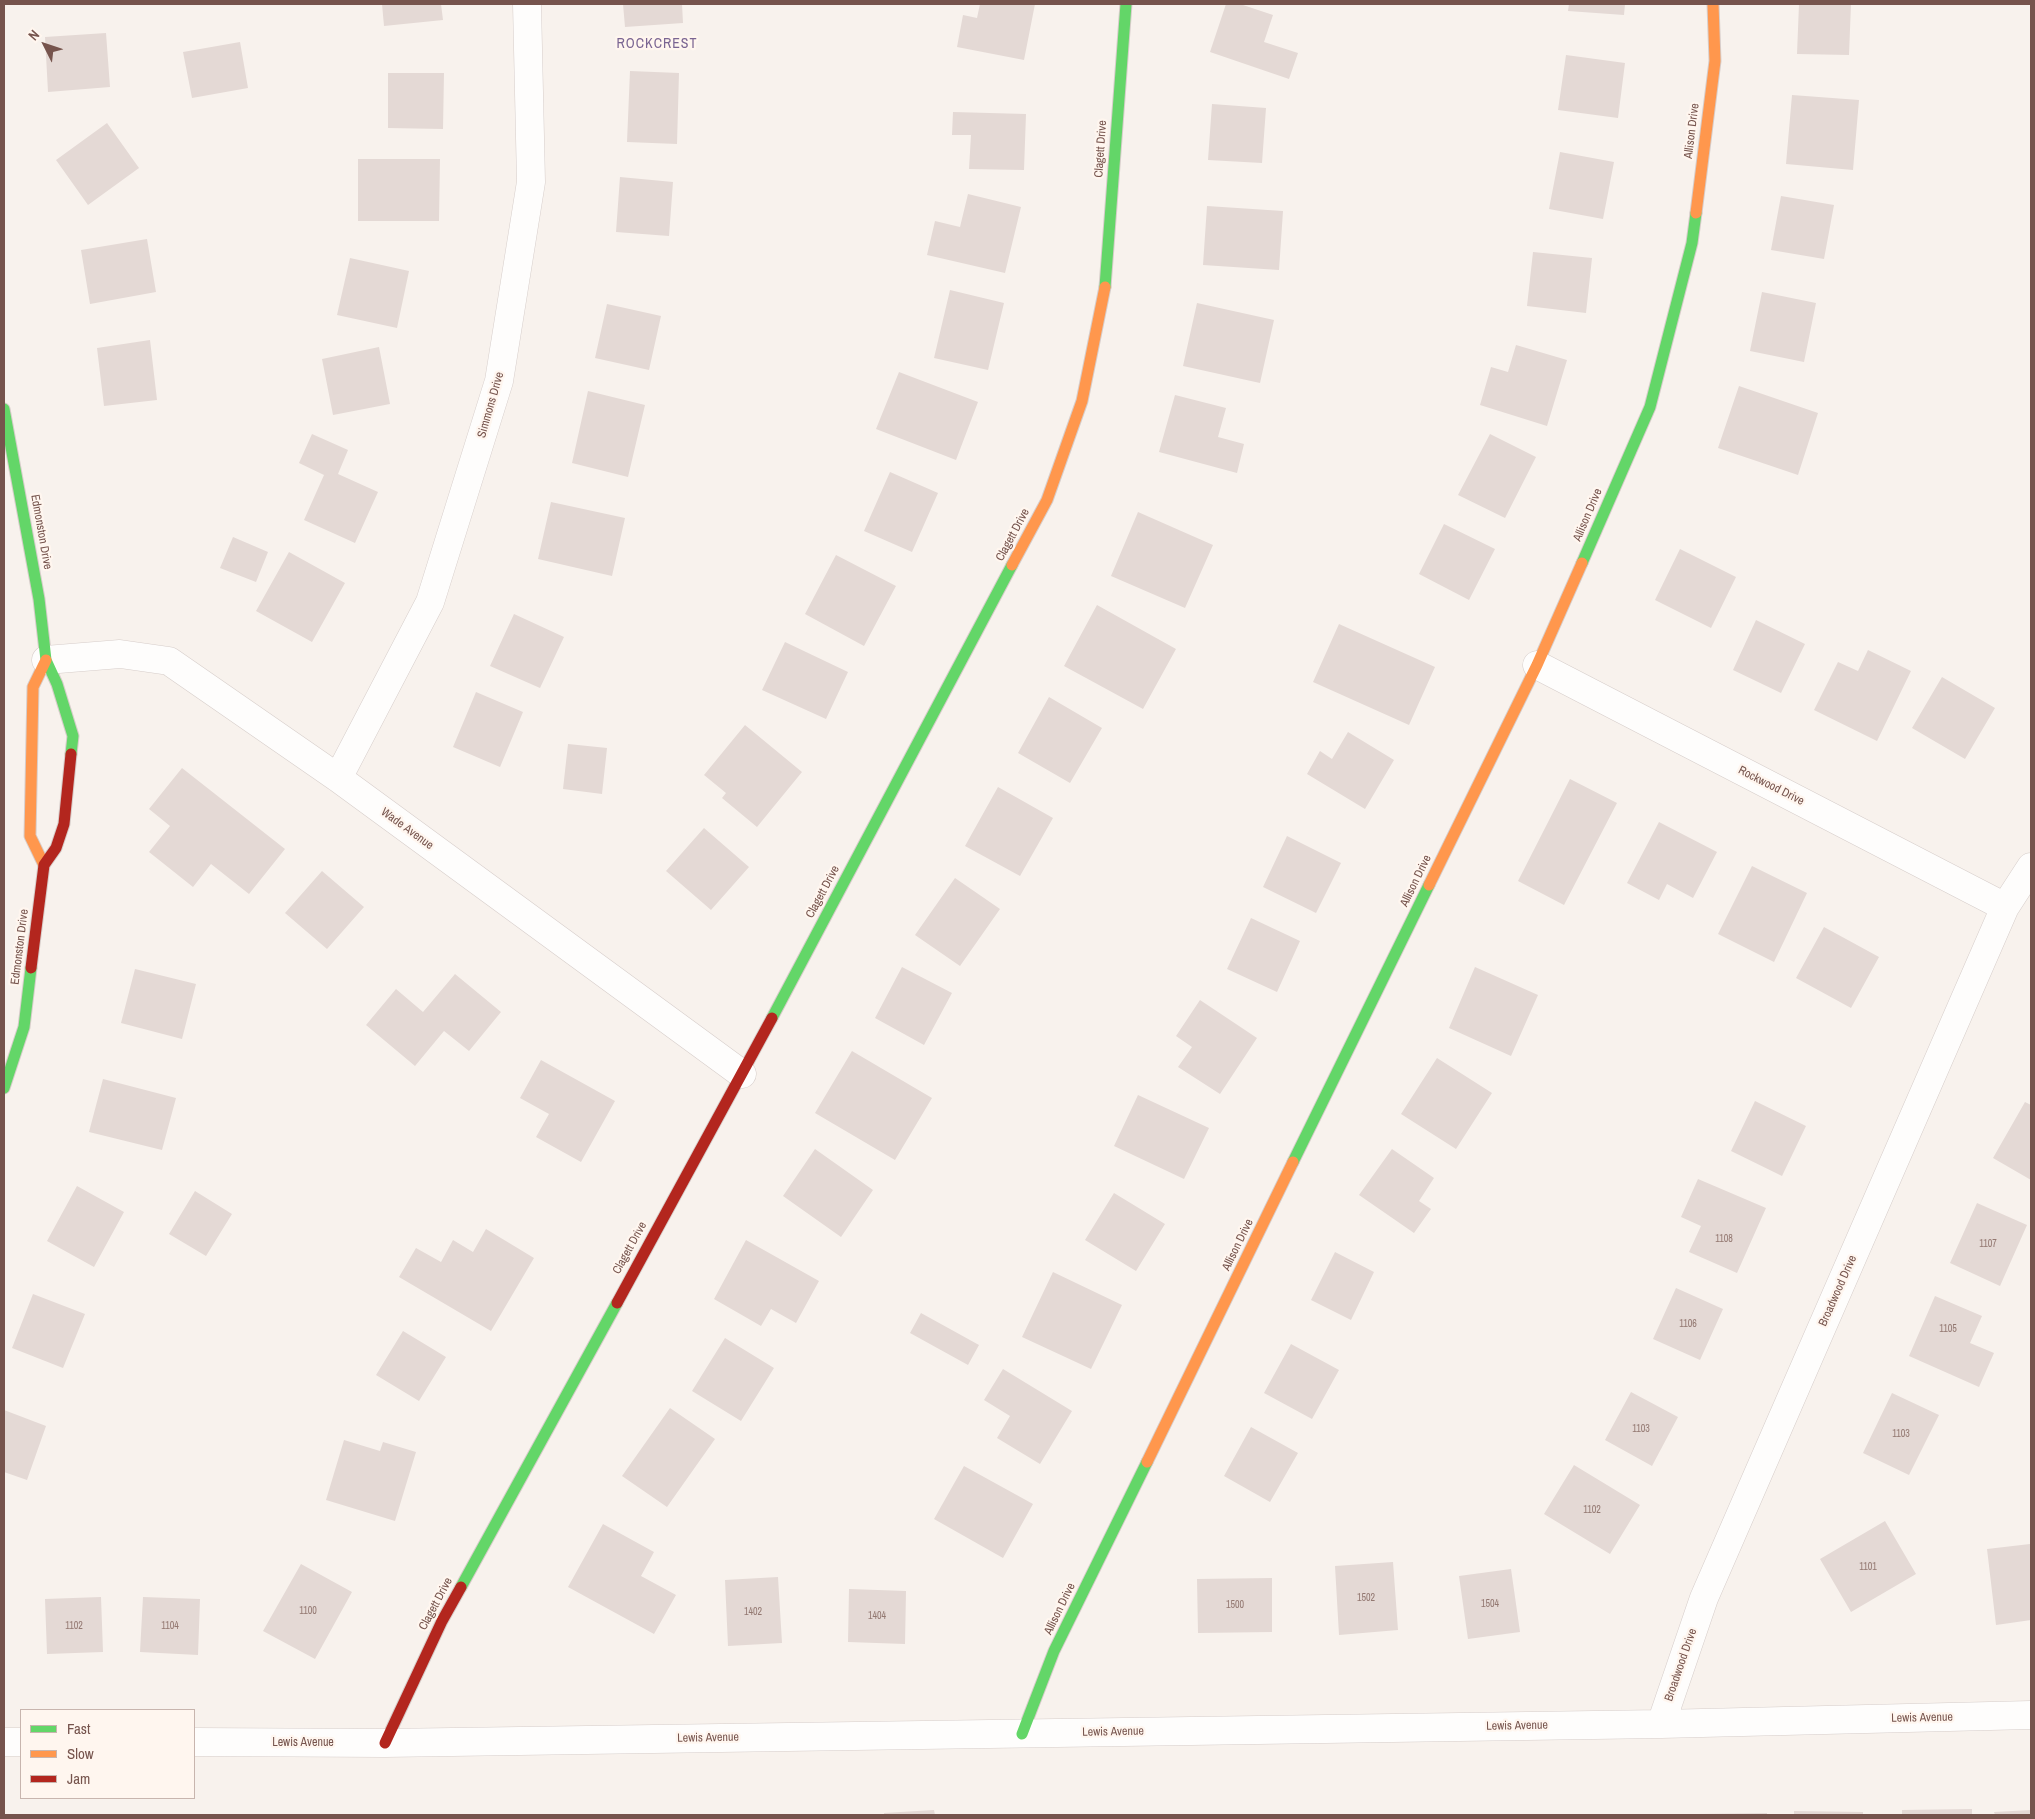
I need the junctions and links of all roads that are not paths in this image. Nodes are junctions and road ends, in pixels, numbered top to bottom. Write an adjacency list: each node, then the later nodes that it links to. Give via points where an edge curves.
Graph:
1 (527, 4): 8 (street, Simmons Drive, via 531,182 499,381 430,602)
2 (1126, 4): 12 (street, Clagett Drive, via 1105,285 1082,401 1047,500)
3 (1713, 4): 7 (street, Allison Drive, via 1715,61 1692,243 1650,407)
4 (4, 409): 5 (street, Edmonston Drive)
5 (11, 484): 6 (street, Edmonston Drive, via 39,599)
6 (46, 660): 8 (street, Wade Avenue, via 120,654 169,661); 9 (street, via 33,687 30,836); 9 (street, Edmonston Drive, via 57,684 72,736 64,824 56,848)
7 (1537, 666): 11 (street, Rockwood Drive); 16 (street, Allison Drive, via 1054,1651)
8 (338, 778): 12 (street, Wade Avenue)
9 (44, 865): 13 (street, Edmonston Drive, via 24,1027)
10 (2031, 866): 11 (street, Broadwood Drive)
11 (2005, 907): 15 (street, Broadwood Drive, via 1704,1598)
12 (742, 1074): 20 (street, Clagett Drive, via 442,1621)
13 (4, 1088)
14 (2031, 1715): 15 (street, Lewis Avenue)
15 (1661, 1724): 16 (street, Lewis Avenue)
16 (1022, 1734): 20 (street, Lewis Avenue)
17 (4, 1742): 18 (street)
18 (20, 1742)
19 (195, 1742): 20 (street, Lewis Avenue)
20 (385, 1743)

